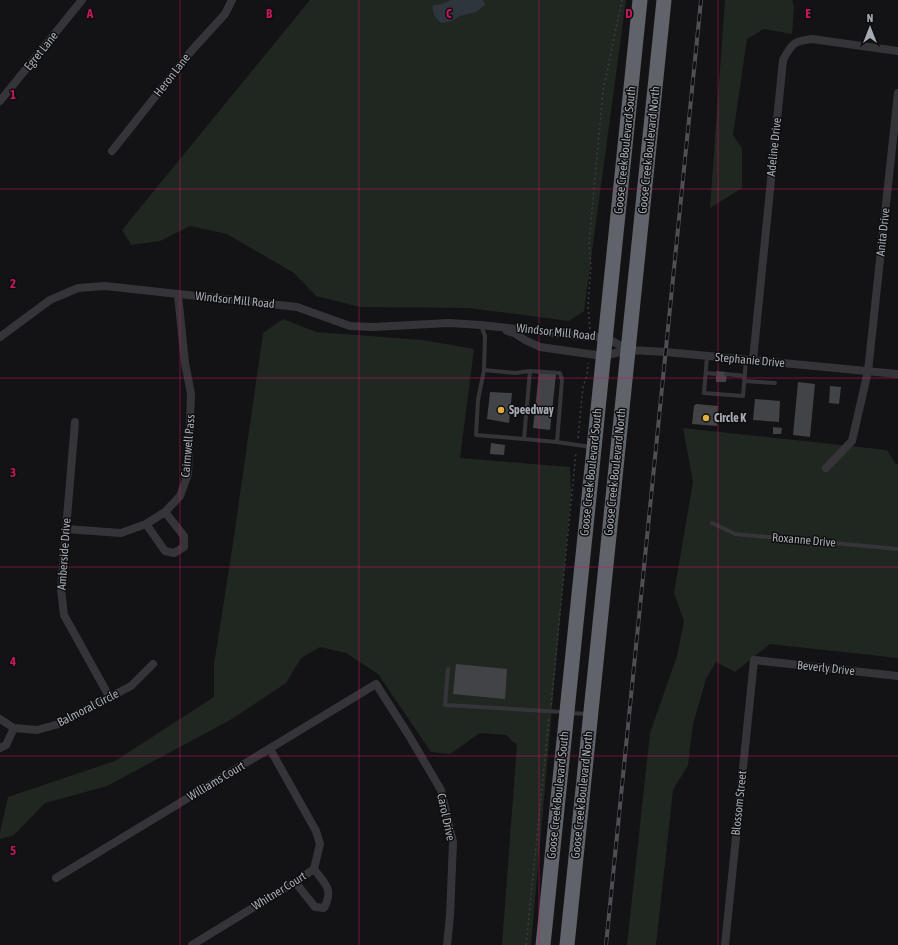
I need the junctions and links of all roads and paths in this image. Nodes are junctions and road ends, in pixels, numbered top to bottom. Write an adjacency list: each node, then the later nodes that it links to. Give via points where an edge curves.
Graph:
1 (82, 0): 8 (street, Egret Lane)
2 (232, 0): 9 (street, Heron Lane, via 225,14 193,49)
3 (622, 0): 13 (path, via 601,106 589,243)
4 (640, 0): 14 (highway, Goose Creek Boulevard South)
5 (664, 0): 15 (highway, Goose Creek Boulevard North)
6 (898, 51): 18 (street, Adeline Drive, via 812,39 799,41 789,48 783,60)
7 (898, 93): 21 (street, Anita Drive)
8 (0, 101)
9 (112, 151)
10 (178, 295): 11 (street, Windsor Mill Road, via 297,307 350,326); 12 (street, Windsor Mill Road, via 105,286 78,288 50,300); 35 (street, Cairnwell Pass, via 191,394 188,474 180,496)
11 (481, 324): 13 (street, Windsor Mill Road); 16 (street, Windsor Mill Road, via 514,333 540,346); 19 (lane, via 485,336)
12 (0, 336)
13 (590, 337): 14 (street, Windsor Mill Road)
14 (605, 337): 15 (street, Windsor Mill Road); 16 (highway, Goose Creek Boulevard South)
15 (628, 350): 16 (street, Stephanie Drive); 17 (street, Stephanie Drive); 48 (highway, Goose Creek Boulevard North)
16 (596, 355): 32 (path, via 583,387); 33 (highway, Goose Creek Boulevard South)
17 (707, 356): 18 (street, Stephanie Drive); 22 (lane)
18 (749, 359): 21 (street, Stephanie Drive); 26 (lane)
19 (484, 370): 20 (lane, via 515,373); 30 (lane, via 478,400 476,435)
20 (530, 371): 30 (lane); 31 (lane, via 560,372 562,380)
21 (868, 371): 25 (street, Stephanie Drive); 34 (street, via 852,441)
22 (706, 373): 23 (lane); 27 (lane, via 704,393 743,396)
23 (716, 374)
24 (726, 374): 26 (lane)
25 (898, 374)
26 (744, 376): 27 (lane)
27 (744, 381): 28 (lane)
28 (775, 383)
29 (75, 422): 38 (street, Amberside Drive)
30 (524, 439): 31 (lane)
31 (557, 442): 32 (lane)
32 (577, 445): 33 (lane); 46 (path)
33 (593, 447): 47 (highway, Goose Creek Boulevard South)
34 (826, 468)
35 (166, 512): 37 (street, Cairnwell Pass); 37 (street, via 184,536 184,547 174,553 166,551)
36 (712, 523): 39 (lane, Roxanne Drive, via 735,534)
37 (146, 524): 38 (street, Cairnwell Pass, via 120,533)
38 (66, 529): 45 (street, Amberside Drive, via 61,589 64,615)
39 (898, 549)
40 (754, 660): 43 (street, Beverly Drive); 61 (street, Blossom Street)
41 (153, 664): 45 (street, Balmoral Circle, via 131,686)
42 (448, 669): 46 (lane, via 445,705)
43 (898, 676)
44 (376, 684): 52 (street, Williams Court); 57 (street, Carol Drive, via 441,790 452,842)
45 (110, 698): 50 (street, Balmoral Circle, via 58,724 37,730)
46 (550, 711): 47 (lane); 58 (path)
47 (566, 712): 48 (lane); 59 (highway, Goose Creek Boulevard South)
48 (590, 715): 60 (highway, Goose Creek Boulevard North)
49 (0, 719): 50 (street, Balmoral Circle)
50 (14, 728): 51 (street, via 6,745)
51 (0, 748)
52 (270, 749): 53 (street, Whitner Court, via 316,831 320,844); 54 (street, Williams Court)
53 (314, 869): 55 (street, Whitner Court); 55 (street, via 328,889 328,900 324,908 315,907)
54 (56, 878)
55 (295, 882): 56 (street, Whitner Court)
56 (192, 945)
57 (447, 945)
58 (526, 945)
59 (543, 945)
60 (567, 945)
61 (725, 945)

